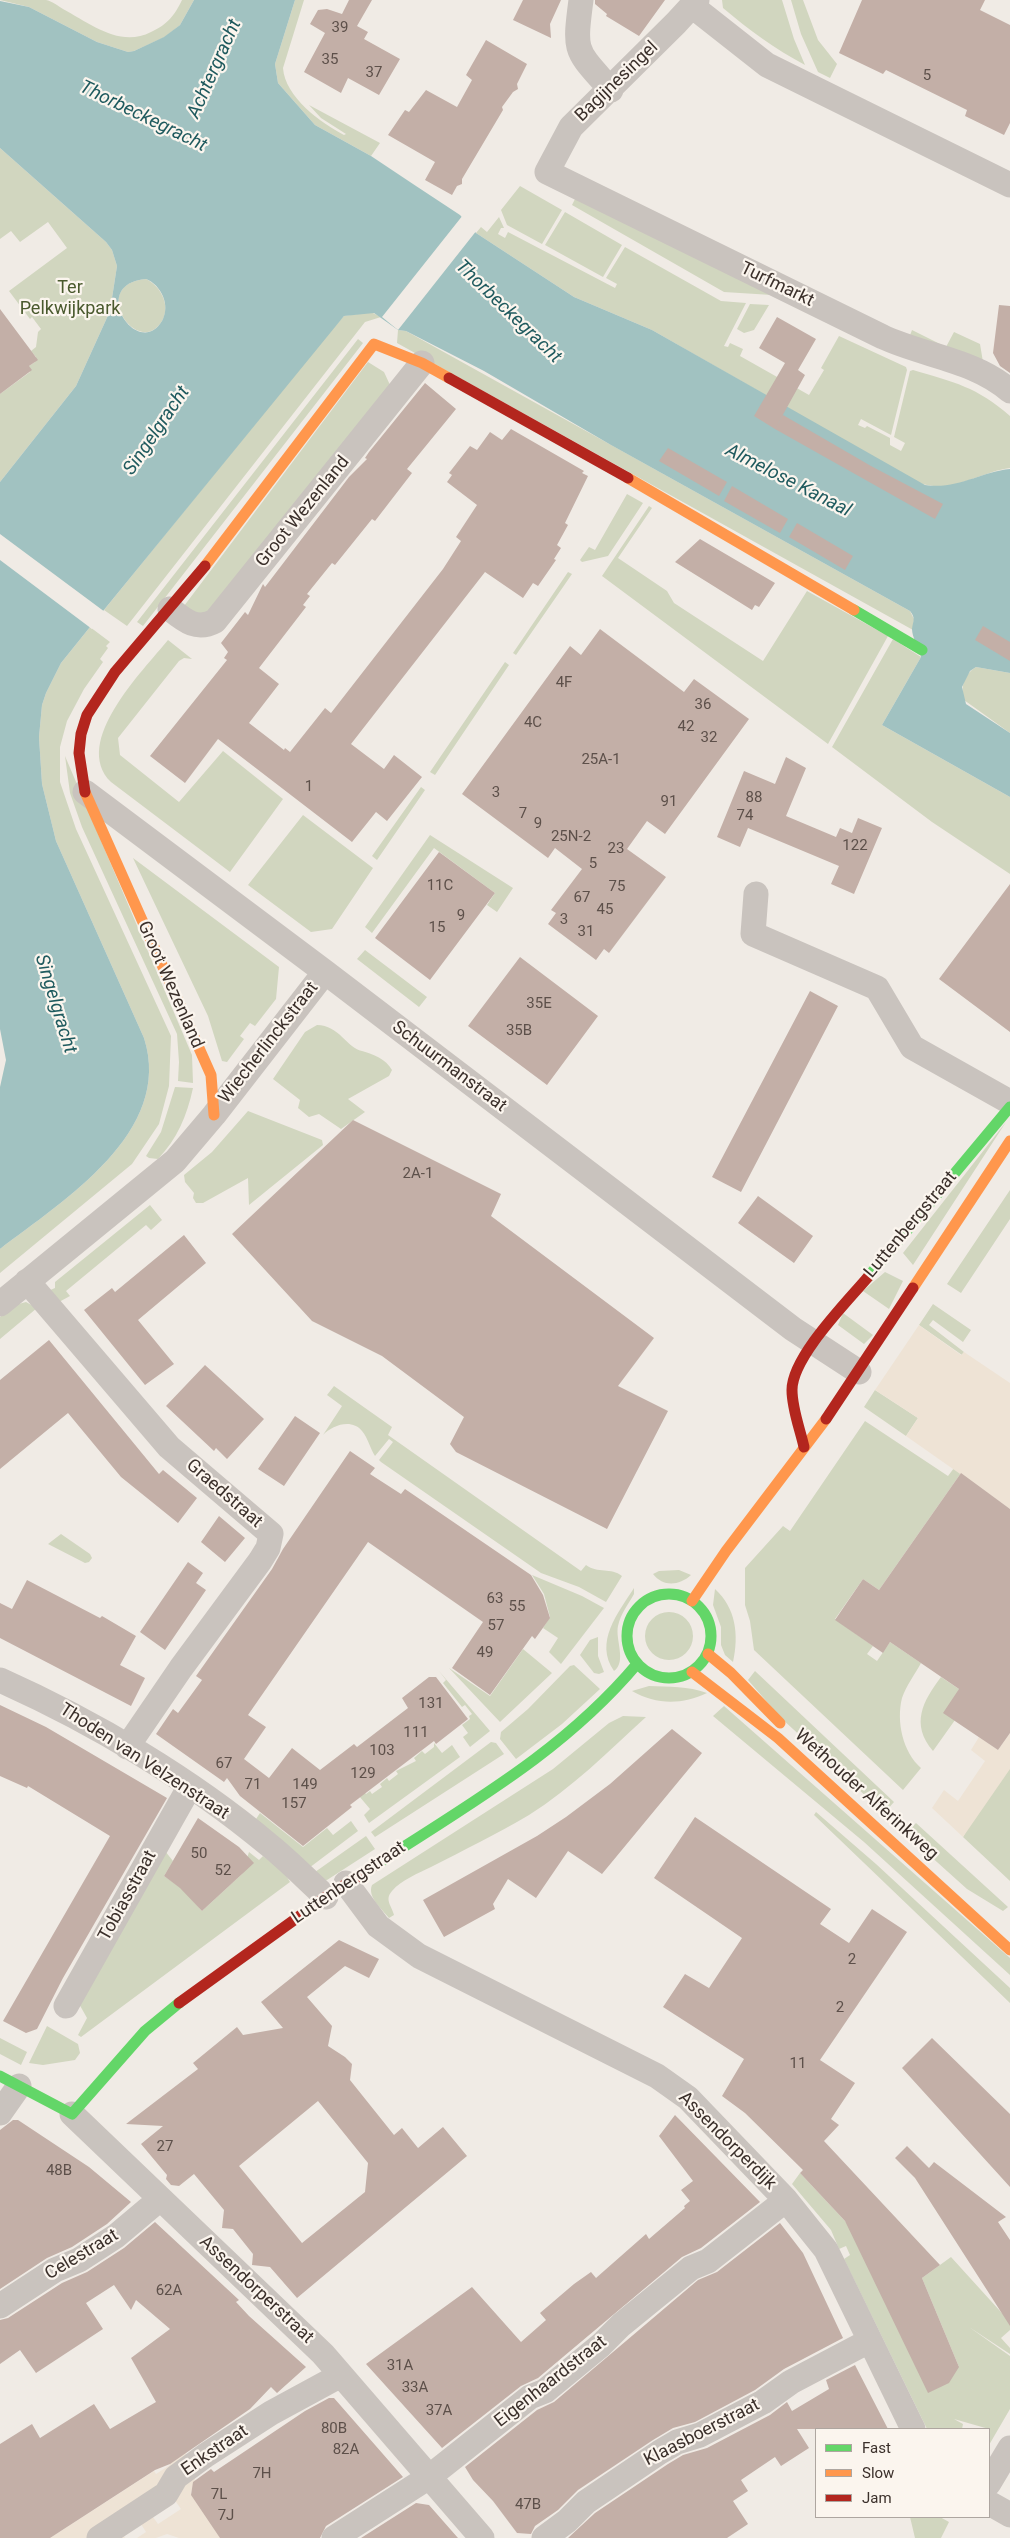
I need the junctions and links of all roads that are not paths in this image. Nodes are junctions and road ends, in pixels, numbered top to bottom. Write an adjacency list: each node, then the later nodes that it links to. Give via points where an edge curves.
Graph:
1 (581, 0): 3 (street, via 576,40 578,51)
2 (694, 3): 3 (street, Bagijnesingel); 5 (street, via 767,65)
3 (610, 90): 4 (street, Bagijnesingel, via 571,127)
4 (547, 172): 7 (street, Turfmarkt, via 883,337 911,350 972,368)
5 (1010, 184)
6 (422, 363): 8 (street, Groot Wezenland, via 215,621 193,625); 8 (main road, Groot Wezenland, via 374,344); 9 (main road, via 540,427)
7 (1010, 391)
8 (170, 609): 10 (main road, Groot Wezenland, via 105,686 86,717 78,746 79,771)
9 (922, 650)
10 (85, 792): 12 (street, Schuurmanstraat); 15 (main road, Groot Wezenland, via 211,1075)
11 (756, 894): 13 (street, via 753,934 877,988 912,1047)
12 (325, 972): 15 (street, Wiecherlinckstraat); 19 (street, Schuurmanstraat)
13 (1010, 1102)
14 (1010, 1107): 19 (main road, Luttenbergstraat)
15 (214, 1115): 17 (street, via 168,1167)
16 (1010, 1141): 20 (main road, Luttenbergstraat)
17 (27, 1281): 18 (street); 27 (street, Graedstraat, via 169,1447 270,1534 268,1548 260,1561)
18 (0, 1304)
19 (812, 1344): 20 (street); 21 (main road, Luttenbergstraat, via 797,1368 792,1390)
20 (858, 1372): 21 (main road, Luttenbergstraat)
21 (804, 1447): 22 (main road, Luttenbergstraat)
22 (692, 1601): 23 (main road, via 708,1619 711,1642); 24 (main road, via 669,1594 646,1601 638,1609 627,1630 631,1654)
23 (708, 1654): 25 (main road); 31 (main road, Wethouder Alferinkweg, via 822,1764)
24 (637, 1664): 25 (main road, via 657,1677); 29 (main road, Luttenbergstraat, via 568,1735 520,1771)
25 (692, 1672): 32 (main road, Wethouder Alferinkweg, via 778,1738)
26 (0, 1680): 27 (street, Thoden van Velzenstraat, via 58,1706)
27 (127, 1748): 28 (street, Thoden van Velzenstraat)
28 (190, 1786): 30 (street, Thoden van Velzenstraat, via 269,1845); 33 (street, Tobiasstraat)
29 (346, 1883): 30 (main road, Luttenbergstraat); 38 (street, Assendorperdijk, via 378,1926 419,1956 657,2076 688,2098)
30 (326, 1896): 36 (main road, Luttenbergstraat, via 174,2006 145,2031)
31 (1010, 1934)
32 (1010, 1950)
33 (66, 2006)
34 (10, 2081): 35 (street); 36 (main road, Assendorperstraat)
35 (0, 2113)
36 (72, 2114): 37 (street, Assendorperstraat)
37 (160, 2199): 39 (street, Celestraat, via 116,2236); 41 (street, Assendorperstraat, via 311,2342)
38 (786, 2200): 40 (street, Assendorperdijk, via 826,2250); 44 (street, Eigenhaardstraat, via 708,2261 691,2268 545,2391 530,2397)
39 (0, 2306)
40 (869, 2341): 42 (street, Assendorperdijk); 51 (street, Klaasboerstraat, via 791,2382 763,2402 660,2452 586,2502)
41 (341, 2375): 44 (street, Assendorperstraat); 48 (street, Enkstraat, via 271,2413 206,2455 176,2477 166,2494)
42 (912, 2428)
43 (1010, 2448): 45 (street)
44 (429, 2477): 49 (street, Eigenhaardstraat); 50 (street, Assendorperstraat)
45 (990, 2481)
46 (990, 2504): 47 (street)
47 (1010, 2514)
48 (99, 2538)
49 (334, 2538)
50 (482, 2538)
51 (544, 2538)

